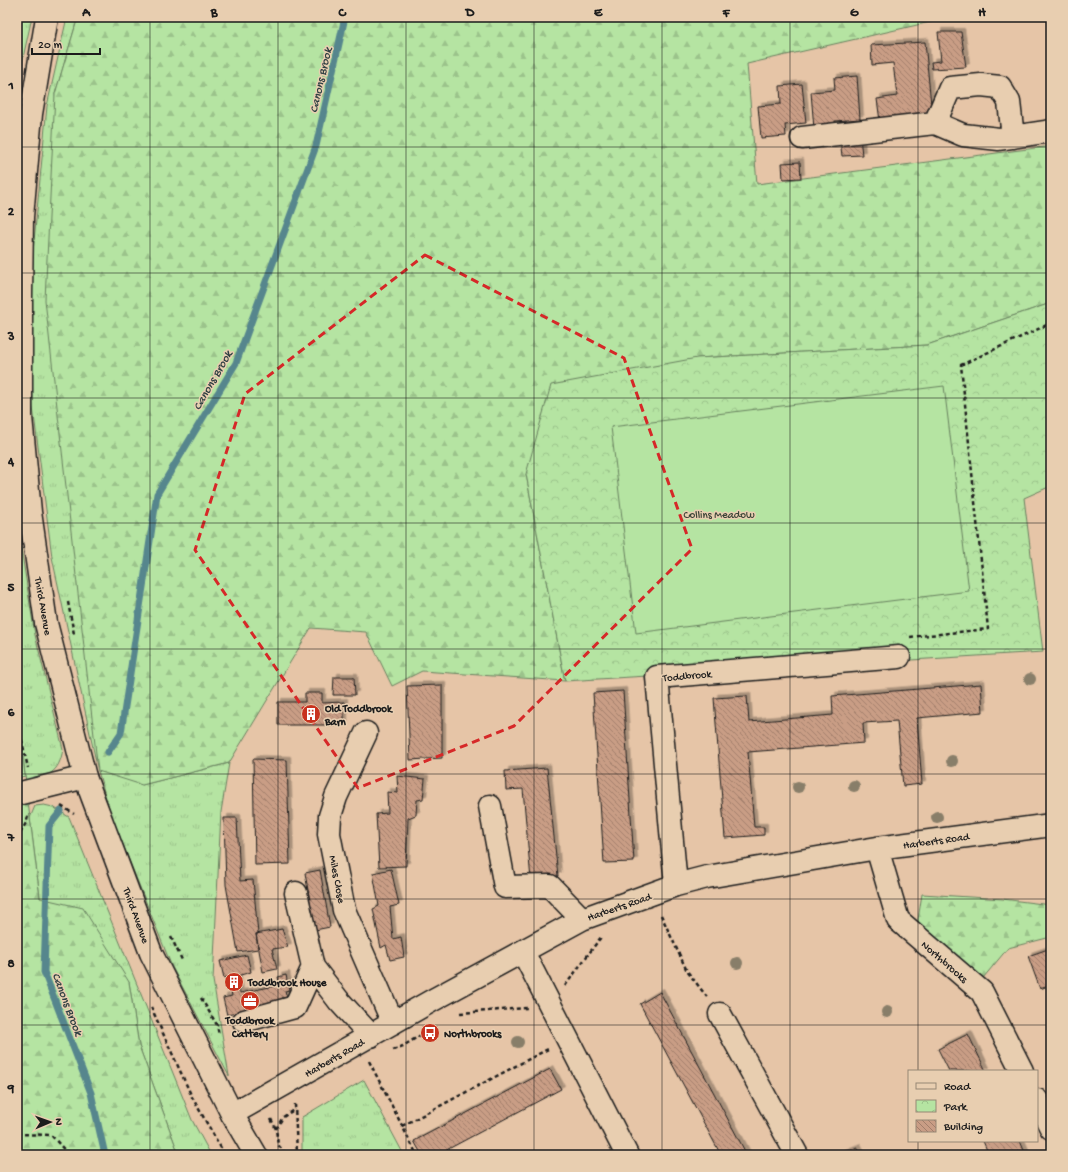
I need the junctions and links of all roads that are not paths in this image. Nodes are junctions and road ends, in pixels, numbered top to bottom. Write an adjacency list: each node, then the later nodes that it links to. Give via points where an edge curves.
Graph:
1 (47, 17): 8 (street, Third Avenue, via 31,114 22,217 21,417 30,512 46,623)
2 (935, 123): 4 (street, via 963,135 999,139); 4 (street, via 950,88 1000,87 1009,102); 5 (street)
3 (1051, 131): 4 (street)
4 (1020, 135)
5 (802, 138)
6 (899, 657): 13 (street, Toddbrook, via 657,678)
7 (366, 733): 20 (street, Miles Close, via 336,797 330,816 329,834 344,910)
8 (85, 777): 9 (street); 24 (street, Third Avenue, via 151,953)
9 (23, 801)
10 (490, 806): 15 (street, via 505,887 550,886)
11 (1051, 825): 12 (street, Harberts Road)
12 (877, 848): 13 (street, Harberts Road, via 707,877); 22 (street, Northbrooks, via 898,920 982,992)
13 (676, 885): 15 (street, Harberts Road)
14 (296, 893): 17 (street)
15 (582, 919): 16 (street, Harberts Road)
16 (523, 952): 20 (street, Harberts Road); 27 (street)
17 (313, 967): 19 (street, via 295,1007); 21 (street)
18 (720, 1014): 28 (street)
19 (244, 1021)
20 (393, 1023): 21 (street, Harberts Road)
21 (371, 1036): 24 (street, Harberts Road)
22 (1021, 1070)
23 (1038, 1102): 25 (street)
24 (232, 1114): 26 (street, Third Avenue)
25 (1051, 1128)
26 (256, 1155)
27 (627, 1155)
28 (797, 1155)

